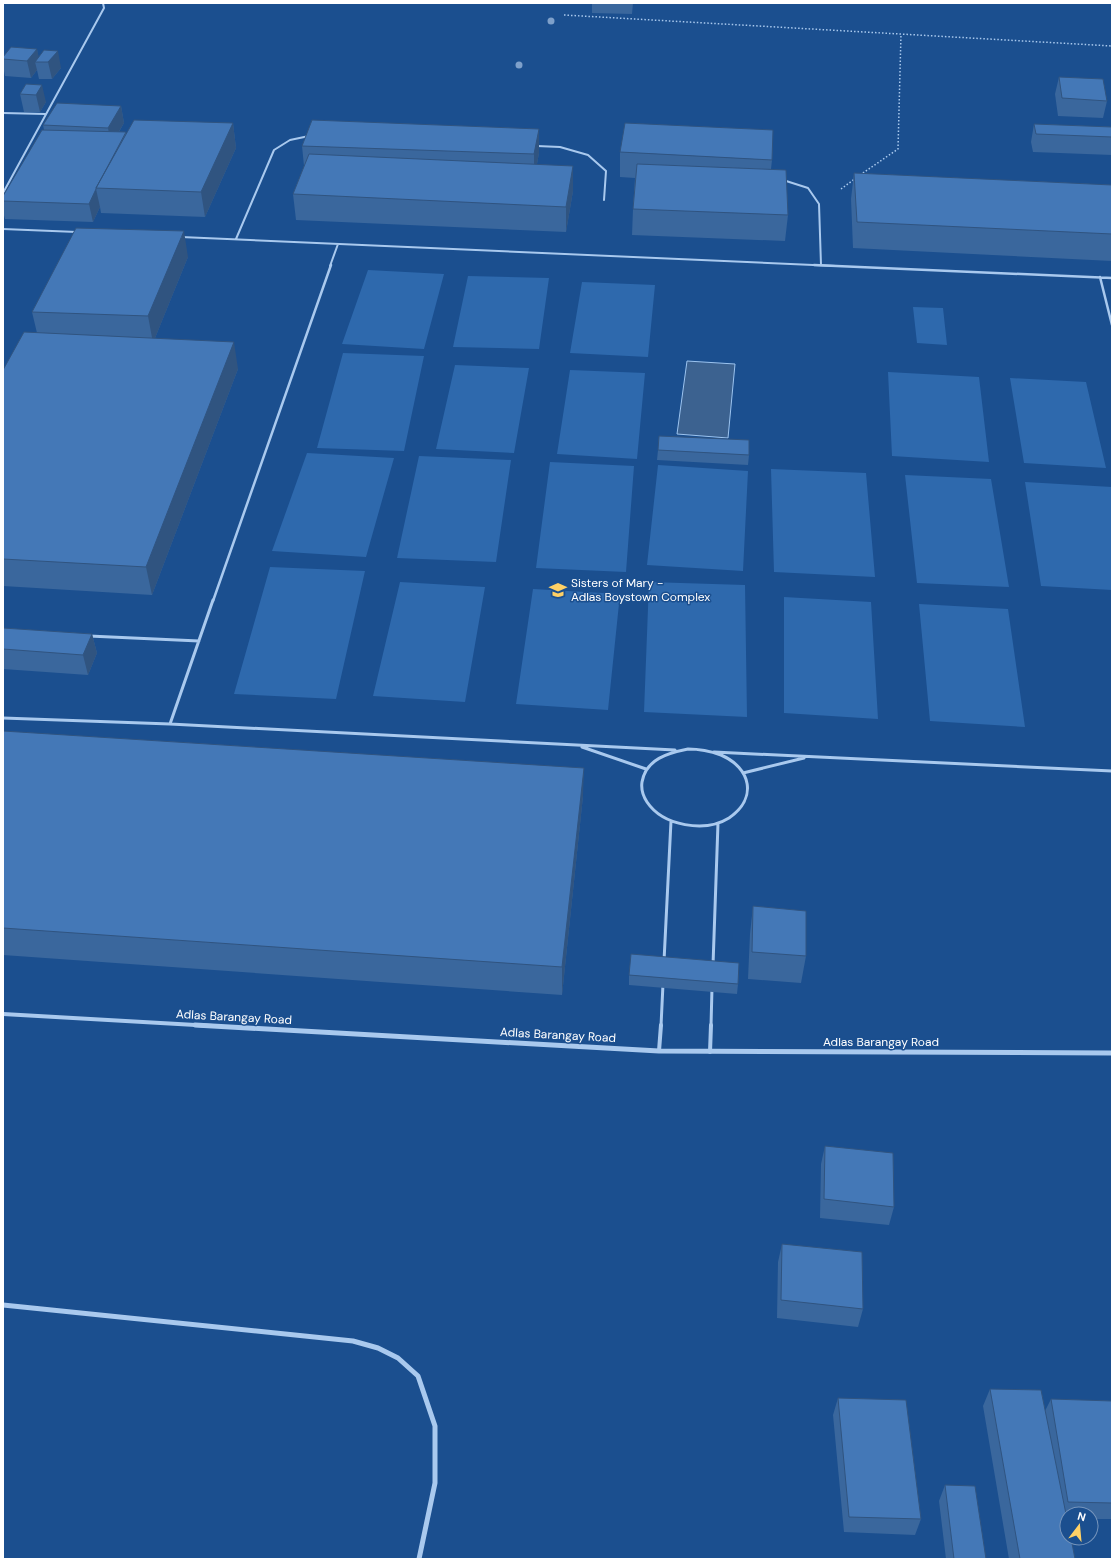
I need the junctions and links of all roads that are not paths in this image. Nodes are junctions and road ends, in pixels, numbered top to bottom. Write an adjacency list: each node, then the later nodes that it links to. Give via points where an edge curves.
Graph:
1 (103, 3): 3 (lane, via 104,8)
2 (3, 113): 3 (lane)
3 (45, 114): 7 (lane)
4 (310, 136): 12 (lane, via 284,142 274,150)
5 (537, 146): 8 (lane, via 560,147 588,155 606,170)
6 (783, 180): 14 (lane, via 808,188 819,204)
7 (3, 193)
8 (604, 200)
9 (3, 229): 10 (lane)
10 (81, 232)
11 (174, 236): 12 (lane)
12 (236, 239): 13 (lane)
13 (338, 244): 14 (lane); 19 (lane)
14 (821, 265): 15 (lane)
15 (1100, 277): 16 (lane); 17 (lane)
16 (1112, 278)
17 (1112, 324)
18 (81, 636): 19 (lane)
19 (199, 641): 21 (lane)
20 (3, 718): 21 (lane)
21 (170, 724): 22 (lane)
22 (578, 746): 23 (lane); 26 (lane)
23 (675, 750): 24 (lane, via 702,749); 26 (lane, via 653,761)
24 (714, 752): 25 (lane); 28 (lane, via 736,765)
25 (808, 757): 27 (lane); 28 (lane)
26 (646, 769): 29 (lane, via 642,780 642,792 647,803)
27 (1112, 771)
28 (743, 774): 30 (lane, via 748,785 747,797 742,808)
29 (671, 821): 30 (lane, via 694,826); 31 (lane)
30 (718, 823): 32 (lane)
31 (664, 964)
32 (713, 973)
33 (663, 980): 36 (lane)
34 (712, 981): 37 (lane)
35 (3, 1014): 36 (street, Adlas Barangay Road)
36 (659, 1051): 37 (street, Adlas Barangay Road)
37 (710, 1052): 38 (street, Adlas Barangay Road)
38 (1112, 1053)
39 (3, 1305): 40 (street, via 353,1341 378,1348 398,1358 418,1376 435,1426 435,1483)
40 (419, 1559)

